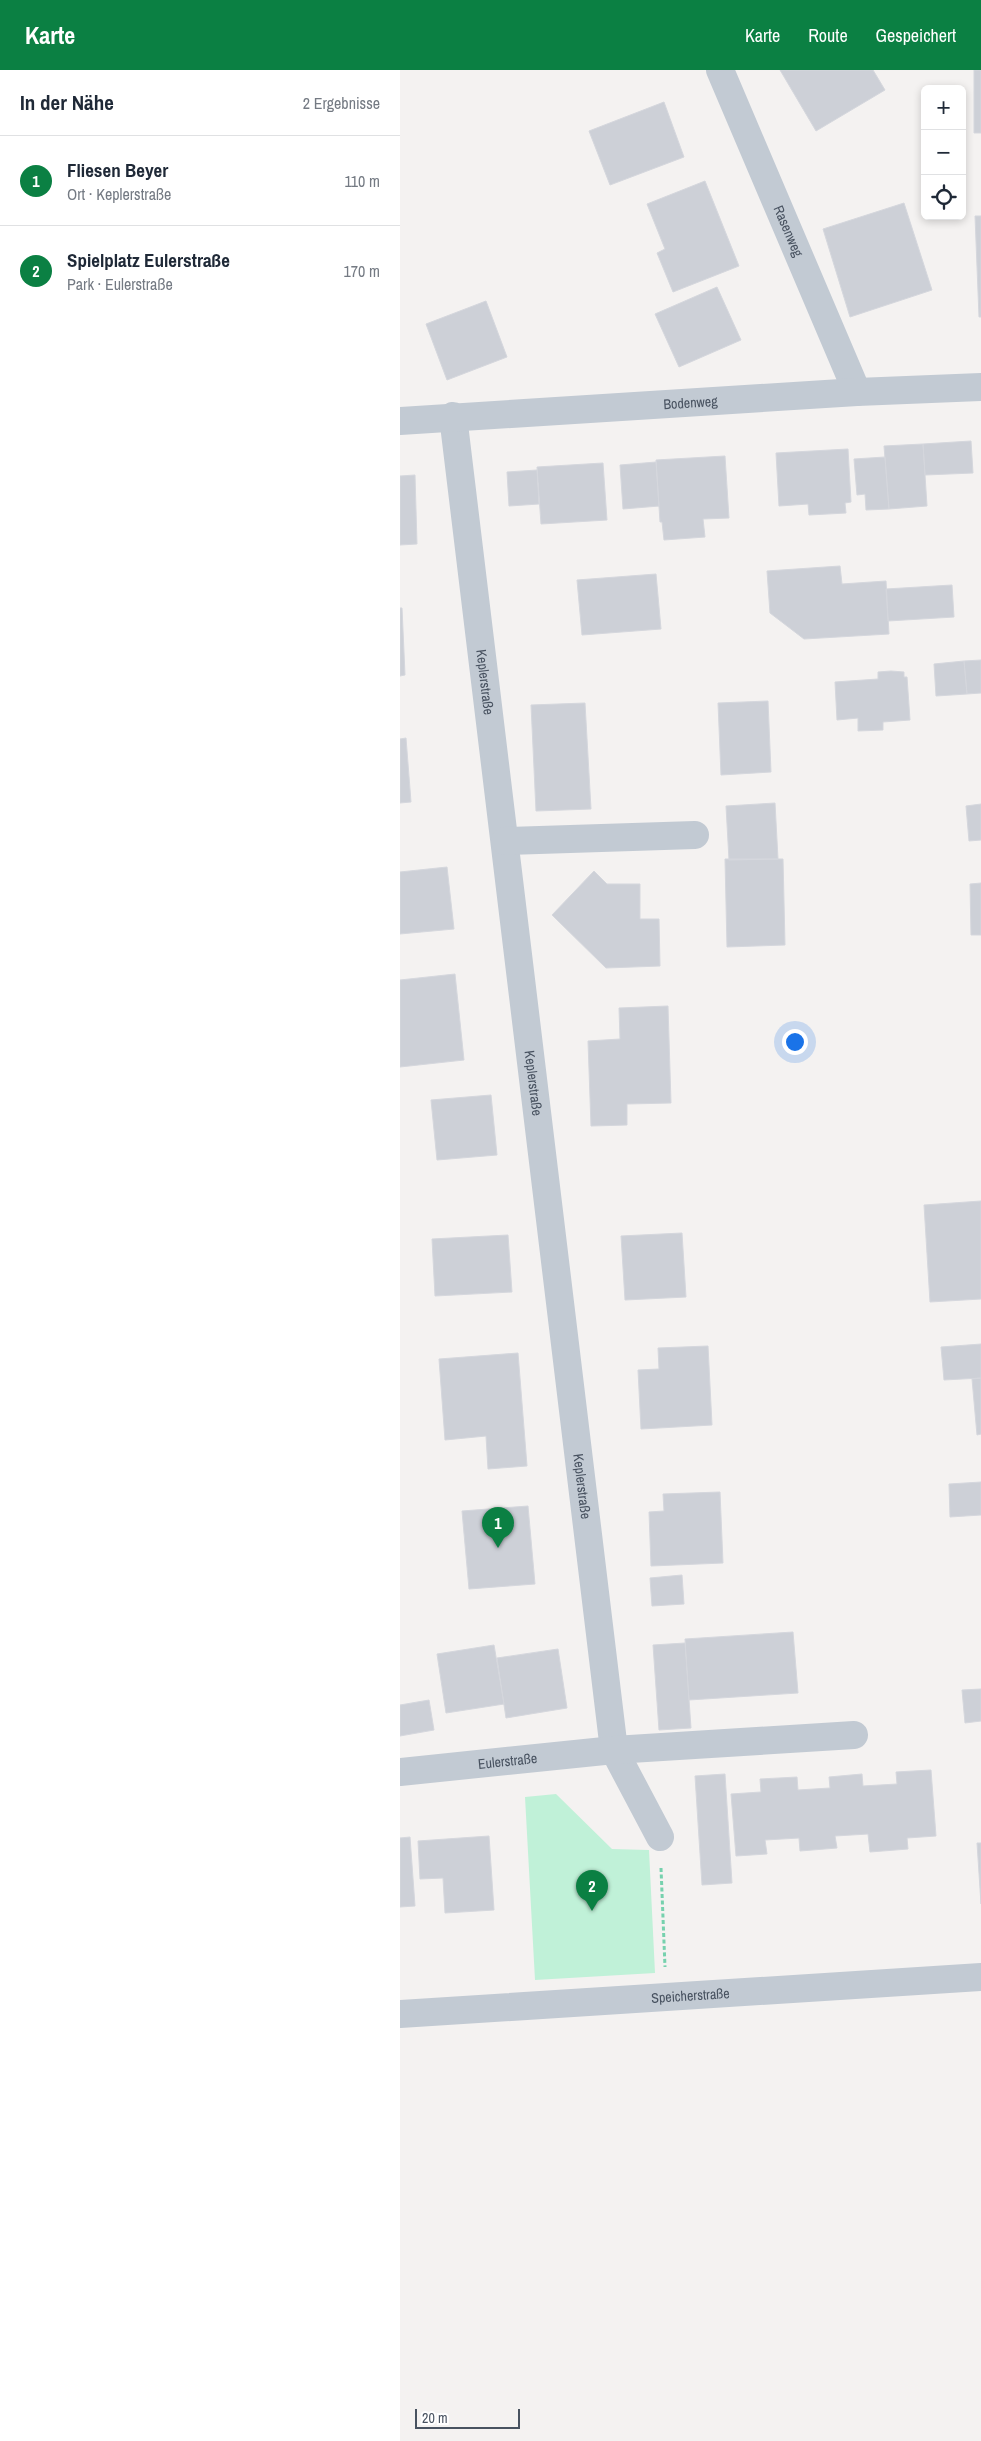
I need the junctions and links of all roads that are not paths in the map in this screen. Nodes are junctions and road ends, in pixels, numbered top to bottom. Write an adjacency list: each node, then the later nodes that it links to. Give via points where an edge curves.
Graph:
1 (720, 70): 3 (street, Rasenweg)
2 (981, 387): 3 (street, Bodenweg)
3 (857, 392): 4 (street, Bodenweg)
4 (453, 416): 5 (street, Bodenweg); 7 (street, Keplerstraße)
5 (400, 421)
6 (696, 835): 7 (street)
7 (505, 841): 9 (street, Keplerstraße)
8 (854, 1735): 9 (street, Eulerstraße)
9 (614, 1750): 10 (street, Eulerstraße); 11 (street)
10 (400, 1772)
11 (660, 1837)
12 (981, 1977): 13 (street, Speicherstraße)
13 (400, 2014)

